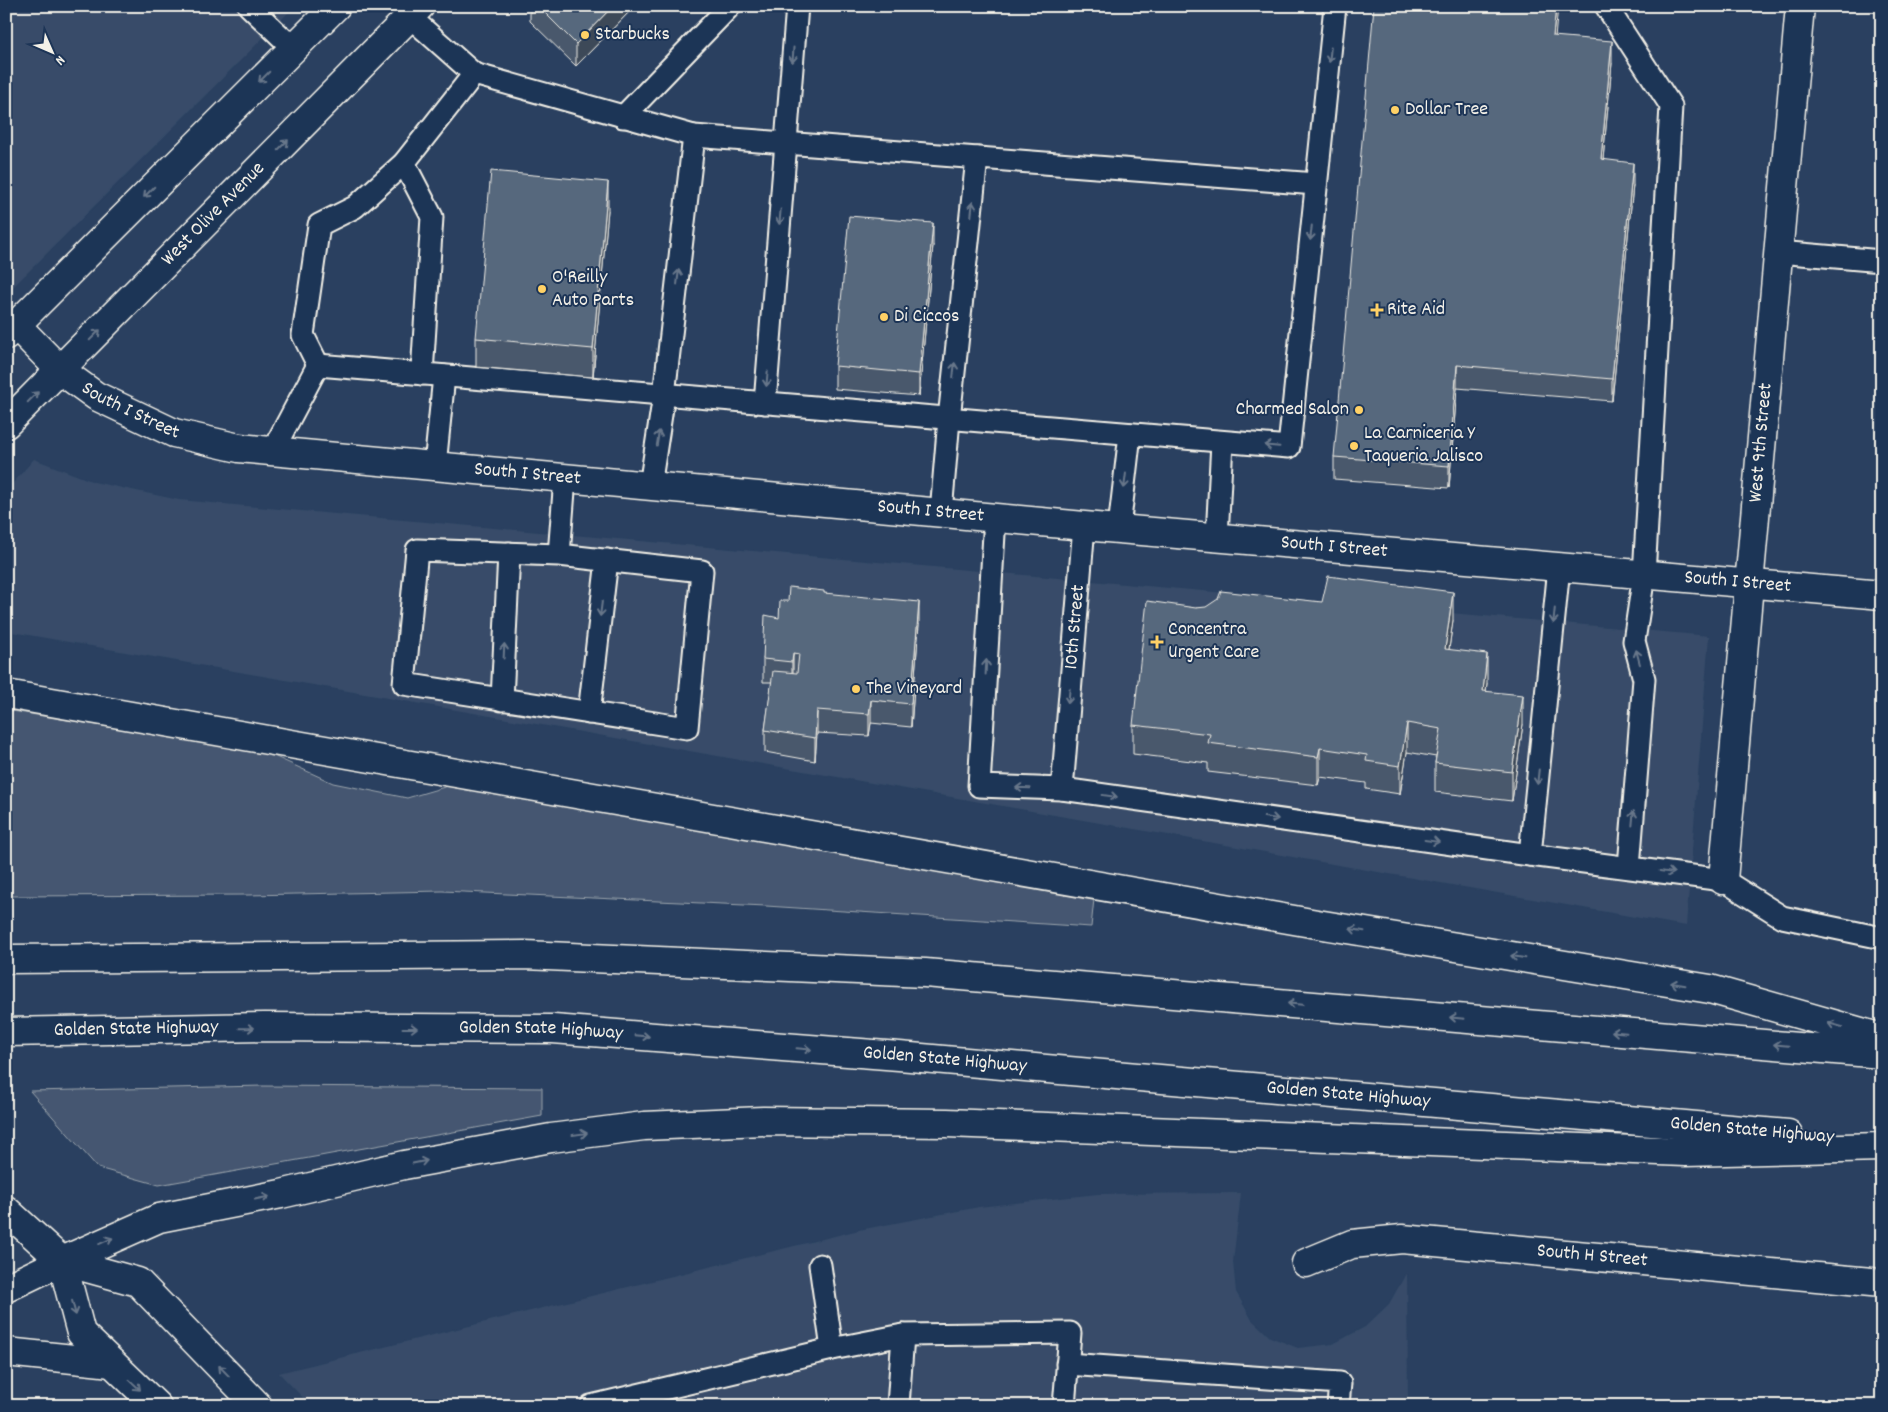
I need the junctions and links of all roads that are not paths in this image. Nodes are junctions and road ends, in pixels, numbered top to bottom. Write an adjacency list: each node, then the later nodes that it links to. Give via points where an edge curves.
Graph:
1 (248, 6): 9 (lane)
2 (336, 6): 9 (main road)
3 (730, 6): 11 (lane)
4 (796, 6): 13 (lane, one-way to 13)
5 (1335, 6): 16 (lane, one-way to 16)
6 (1606, 6): 43 (lane, via 1671,106)
7 (1800, 6): 17 (main road, West 9th Street)
8 (415, 11): 10 (lane); 21 (main road, West Olive Avenue, one-way to 8)
9 (293, 48): 19 (main road, one-way to 19)
10 (474, 74): 11 (lane); 15 (lane)
11 (623, 116): 12 (lane)
12 (694, 136): 13 (lane); 24 (lane, one-way to 12)
13 (786, 144): 14 (lane); 25 (lane, one-way to 25)
14 (978, 158): 16 (lane); 26 (lane, one-way to 14)
15 (404, 163): 20 (lane, via 355,206 319,225 303,335); 22 (lane, via 432,217)
16 (1316, 184): 29 (lane, one-way to 29, via 1290,447)
17 (1778, 252): 18 (lane); 44 (main road, West 9th Street)
18 (1882, 261)
19 (11, 330): 21 (main road, South I Street)
20 (318, 365): 22 (lane); 30 (lane)
21 (60, 370): 27 (main road, West Olive Avenue, one-way to 21); 30 (main road, South I Street, via 96,396 174,433)
22 (422, 374): 23 (lane)
23 (444, 376): 24 (lane); 31 (lane)
24 (664, 395): 25 (lane); 33 (lane, one-way to 24)
25 (764, 403): 26 (lane)
26 (949, 418): 28 (lane); 34 (lane)
27 (6, 424)
28 (1130, 434): 29 (lane); 37 (lane, one-way to 37)
29 (1222, 442): 38 (lane)
30 (272, 452): 31 (main road, South I Street)
31 (435, 466): 32 (main road, South I Street)
32 (565, 478): 33 (main road, South I Street); 40 (lane)
33 (650, 486): 34 (main road, South I Street)
34 (941, 512): 35 (main road, South I Street)
35 (995, 517): 36 (main road, South I Street); 49 (lane, one-way to 35, via 979,786)
36 (1084, 526): 37 (main road, South I Street); 49 (lane, 10th Street, one-way to 49)
37 (1119, 528): 38 (main road, South I Street)
38 (1217, 537): 42 (main road, South I Street)
39 (509, 553): 40 (lane); 47 (lane, one-way to 39); 47 (lane, via 417,550 404,684)
40 (559, 555): 41 (lane)
41 (607, 560): 48 (lane, one-way to 48); 48 (lane, via 702,571 687,728)
42 (1559, 567): 43 (main road, South I Street); 50 (lane, one-way to 50)
43 (1644, 575): 44 (main road, South I Street); 51 (lane, one-way to 43, via 1644,679 1634,642)
44 (1749, 584): 45 (main road, South I Street); 52 (main road, West 9th Street)
45 (1882, 595)
46 (6, 694): 56 (main road, one-way to 46, via 1710,989 1308,922)
47 (502, 700): 48 (lane)
48 (589, 713)
49 (1062, 789): 50 (lane, one-way to 50)
50 (1530, 855): 51 (lane)
51 (1630, 866): 52 (lane, one-way to 52)
52 (1723, 880): 53 (lane, via 1782,917)
53 (1882, 938)
54 (6, 959): 57 (main road, one-way to 54, via 925,973 525,954)
55 (6, 1032): 58 (main road, Golden State Highway, one-way to 58, via 265,1028 553,1029)
56 (1882, 1038)
57 (1882, 1054)
58 (1882, 1142)
59 (1882, 1147): 61 (main road, one-way to 59, via 159,1218 404,1165 551,1138 644,1126 763,1121 948,1123 1685,1152)
60 (6, 1210): 61 (main road)
61 (62, 1261): 65 (main road); 69 (main road, one-way to 69, via 81,1333); 72 (main road, one-way to 61, via 138,1282)
62 (1306, 1263): 64 (main road, South H Street, via 1352,1244 1402,1239)
63 (820, 1265): 67 (lane)
64 (1882, 1283)
65 (6, 1288)
66 (903, 1335): 67 (lane); 70 (lane, via 1070,1333); 74 (lane)
67 (832, 1349): 73 (lane)
68 (6, 1352): 69 (main road)
69 (112, 1363): 71 (main road, one-way to 71)
70 (1067, 1364): 75 (lane); 76 (lane, via 1340,1383)
71 (157, 1406)
72 (258, 1406)
73 (591, 1406)
74 (898, 1406)
75 (1064, 1406)
76 (1338, 1406)

